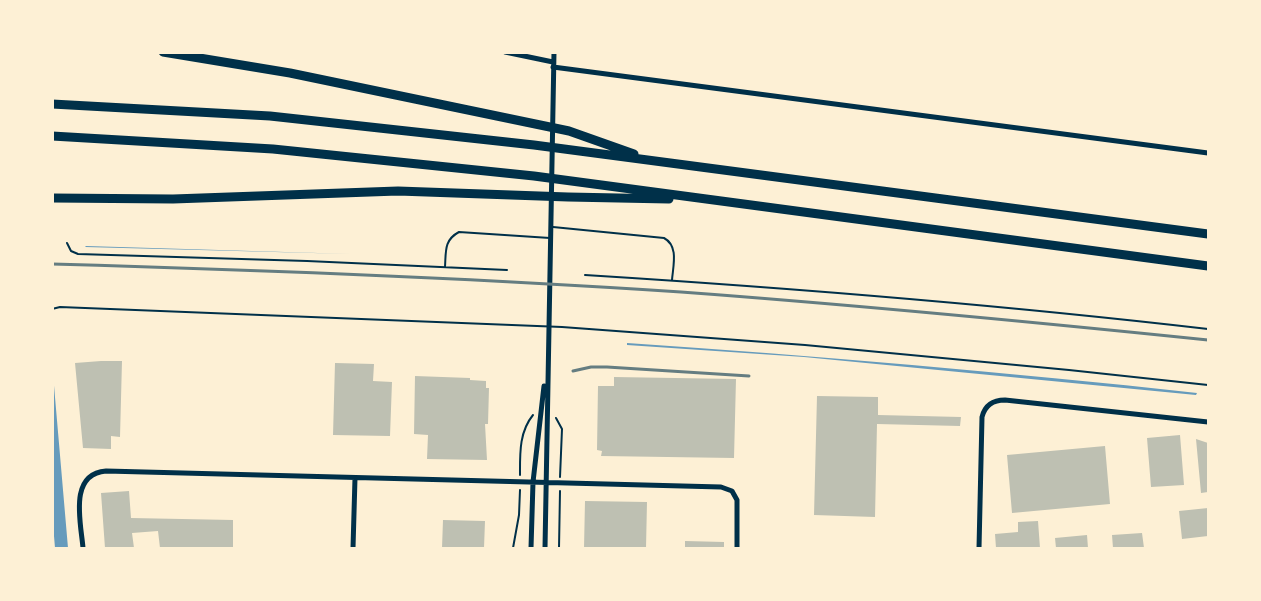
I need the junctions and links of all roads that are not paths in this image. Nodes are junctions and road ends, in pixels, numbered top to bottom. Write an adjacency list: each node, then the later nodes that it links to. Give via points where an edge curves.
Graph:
1 (163, 52): 8 (highway, via 569,131)
2 (505, 52): 4 (street)
3 (554, 52): 4 (street)
4 (553, 65): 7 (street); 11 (street)
5 (52, 104): 8 (highway, via 270,116)
6 (52, 136): 10 (highway, via 273,149 534,176)
7 (1209, 153)
8 (650, 159): 12 (highway)
9 (52, 198): 10 (highway, via 173,199 398,191)
10 (713, 200): 15 (highway)
11 (550, 227): 13 (street); 19 (lane, via 664,238 674,248)
12 (1209, 234)
13 (550, 238): 16 (lane, via 459,232 446,244); 21 (street)
14 (67, 243): 16 (lane, via 78,254)
15 (1209, 266)
16 (445, 267): 17 (lane)
17 (507, 270)
18 (585, 275): 19 (lane)
19 (672, 280): 22 (lane)
20 (52, 309): 21 (lane)
21 (549, 327): 23 (street); 24 (lane, via 805,345)
22 (1209, 329)
23 (548, 354): 27 (street); 28 (street)
24 (1209, 385)
25 (1209, 422): 34 (street, via 1005,400 992,402 985,409 982,422)
26 (355, 478): 27 (street); 29 (street, via 96,473 87,479 80,494); 30 (street)
27 (534, 482): 28 (street); 31 (street)
28 (546, 483): 32 (street); 33 (street, via 725,487 737,500)
29 (83, 549)
30 (353, 549)
31 (531, 549)
32 (545, 549)
33 (736, 549)
34 (979, 549)

